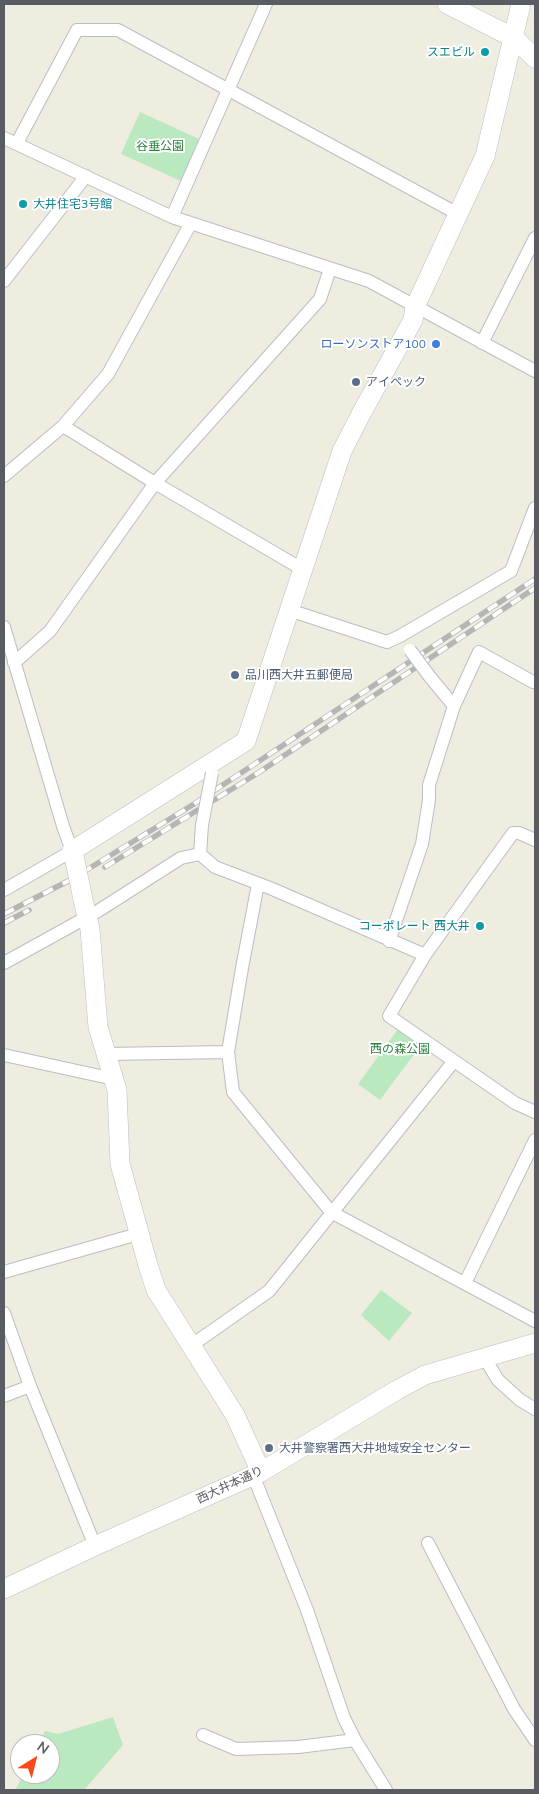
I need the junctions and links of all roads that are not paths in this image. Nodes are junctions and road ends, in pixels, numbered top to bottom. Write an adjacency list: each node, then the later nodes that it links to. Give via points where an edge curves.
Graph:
1 (266, 4): 6 (street)
2 (447, 4): 4 (street)
3 (521, 4): 4 (street)
4 (514, 38): 5 (street); 10 (street, via 485,156)
5 (535, 58)
6 (229, 90): 8 (street, via 118,30 77,30); 10 (street); 11 (street)
7 (4, 138): 8 (street)
8 (17, 143): 9 (street)
9 (86, 176): 11 (street); 15 (street)
10 (458, 214): 16 (street)
11 (172, 217): 12 (street)
12 (190, 223): 14 (street); 19 (street, via 108,374)
13 (535, 238): 17 (street)
14 (330, 269): 16 (street, via 369,281); 21 (street, via 320,299)
15 (4, 281)
16 (415, 307): 17 (street); 23 (street, via 413,320 342,451)
17 (482, 343): 18 (street)
18 (535, 371)
19 (62, 426): 20 (street); 21 (street)
20 (4, 476)
21 (156, 483): 23 (street); 27 (street, via 50,631)
22 (535, 508): 26 (street, via 511,571)
23 (302, 569): 24 (street)
24 (289, 610): 26 (street, via 387,642); 30 (street, via 246,741)
25 (4, 627): 27 (street)
26 (405, 644): 29 (street, bridge)
27 (14, 663): 33 (street)
28 (533, 682): 29 (street, via 479,652)
29 (454, 706): 37 (street, via 429,785 422,844)
30 (213, 767): 32 (street, bridge); 33 (street)
31 (535, 840): 38 (street, via 513,833)
32 (200, 854): 34 (street, via 215,867); 36 (street, via 181,858)
33 (74, 856): 35 (street); 36 (street, bridge)
34 (258, 884): 37 (street); 40 (street)
35 (4, 890)
36 (85, 911): 39 (street); 41 (street, via 90,929 98,1027)
37 (389, 941): 38 (street)
38 (425, 955): 43 (street, via 389,1016)
39 (4, 963)
40 (228, 1052): 41 (street); 47 (street, via 233,1092)
41 (106, 1054): 44 (street)
42 (4, 1055): 44 (street)
43 (454, 1061): 45 (street, via 515,1103); 47 (street)
44 (114, 1078): 48 (street, via 120,1164)
45 (535, 1112)
46 (535, 1140): 50 (street)
47 (331, 1212): 50 (street); 54 (street, via 270,1291)
48 (138, 1234): 49 (street); 54 (street, via 156,1290)
49 (4, 1272)
50 (465, 1283): 52 (street)
51 (4, 1313): 56 (street)
52 (535, 1320)
53 (535, 1342): 55 (street, 西大井本通り)
54 (192, 1345): 59 (street, via 235,1415)
55 (486, 1358): 58 (street, via 498,1380 520,1400); 59 (street, 西大井本通り, via 425,1375)
56 (30, 1386): 57 (street); 61 (street)
57 (4, 1396)
58 (535, 1408)
59 (257, 1474): 61 (street, 西大井本通り); 64 (street, via 344,1718)
60 (428, 1543): 65 (street, via 514,1709)
61 (95, 1546): 62 (street, 西大井本通り)
62 (4, 1589)
63 (203, 1735): 64 (street, via 236,1749 298,1747)
64 (355, 1740): 66 (street)
65 (535, 1740)
66 (386, 1790)

